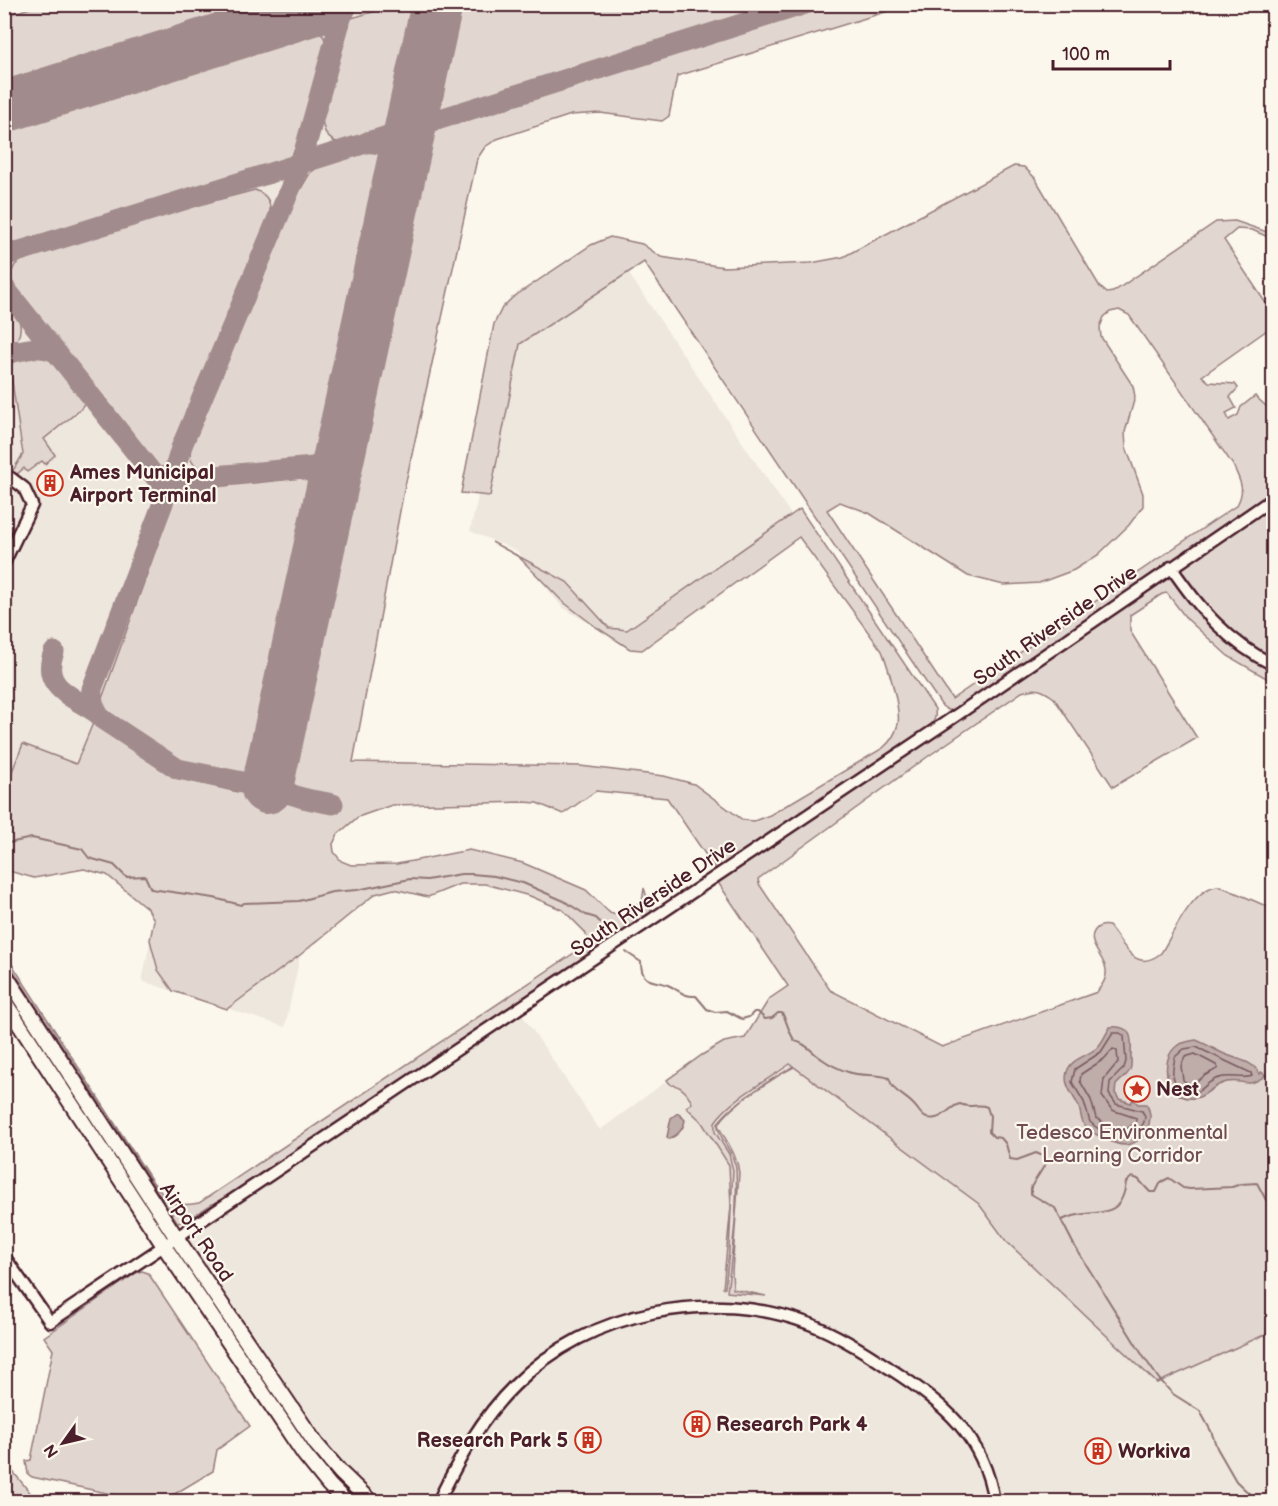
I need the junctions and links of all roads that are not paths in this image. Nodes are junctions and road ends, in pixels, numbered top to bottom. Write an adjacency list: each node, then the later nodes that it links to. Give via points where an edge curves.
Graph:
1 (4, 479): 3 (street, via 11,478 24,488 32,505)
2 (1274, 498): 4 (street, South Riverside Drive)
3 (4, 563)
4 (1171, 567): 5 (street, via 1194,601 1225,633); 8 (street, South Riverside Drive, via 737,863)
5 (1274, 665)
6 (4, 973): 8 (main road, Airport Road)
7 (4, 1001): 9 (main road, Airport Road)
8 (176, 1237): 9 (street, South Riverside Drive); 12 (main road, Airport Road, via 316,1444)
9 (164, 1246): 10 (street, South Riverside Drive, via 50,1323); 11 (main road, Airport Road, via 315,1470)
10 (4, 1256)
11 (346, 1502)
12 (370, 1502)
13 (438, 1502): 14 (street, via 479,1427 515,1384 548,1358 587,1335 629,1318 679,1308 717,1307 771,1313 810,1324 850,1343 928,1394 951,1413 971,1440 986,1467)
14 (994, 1502)

